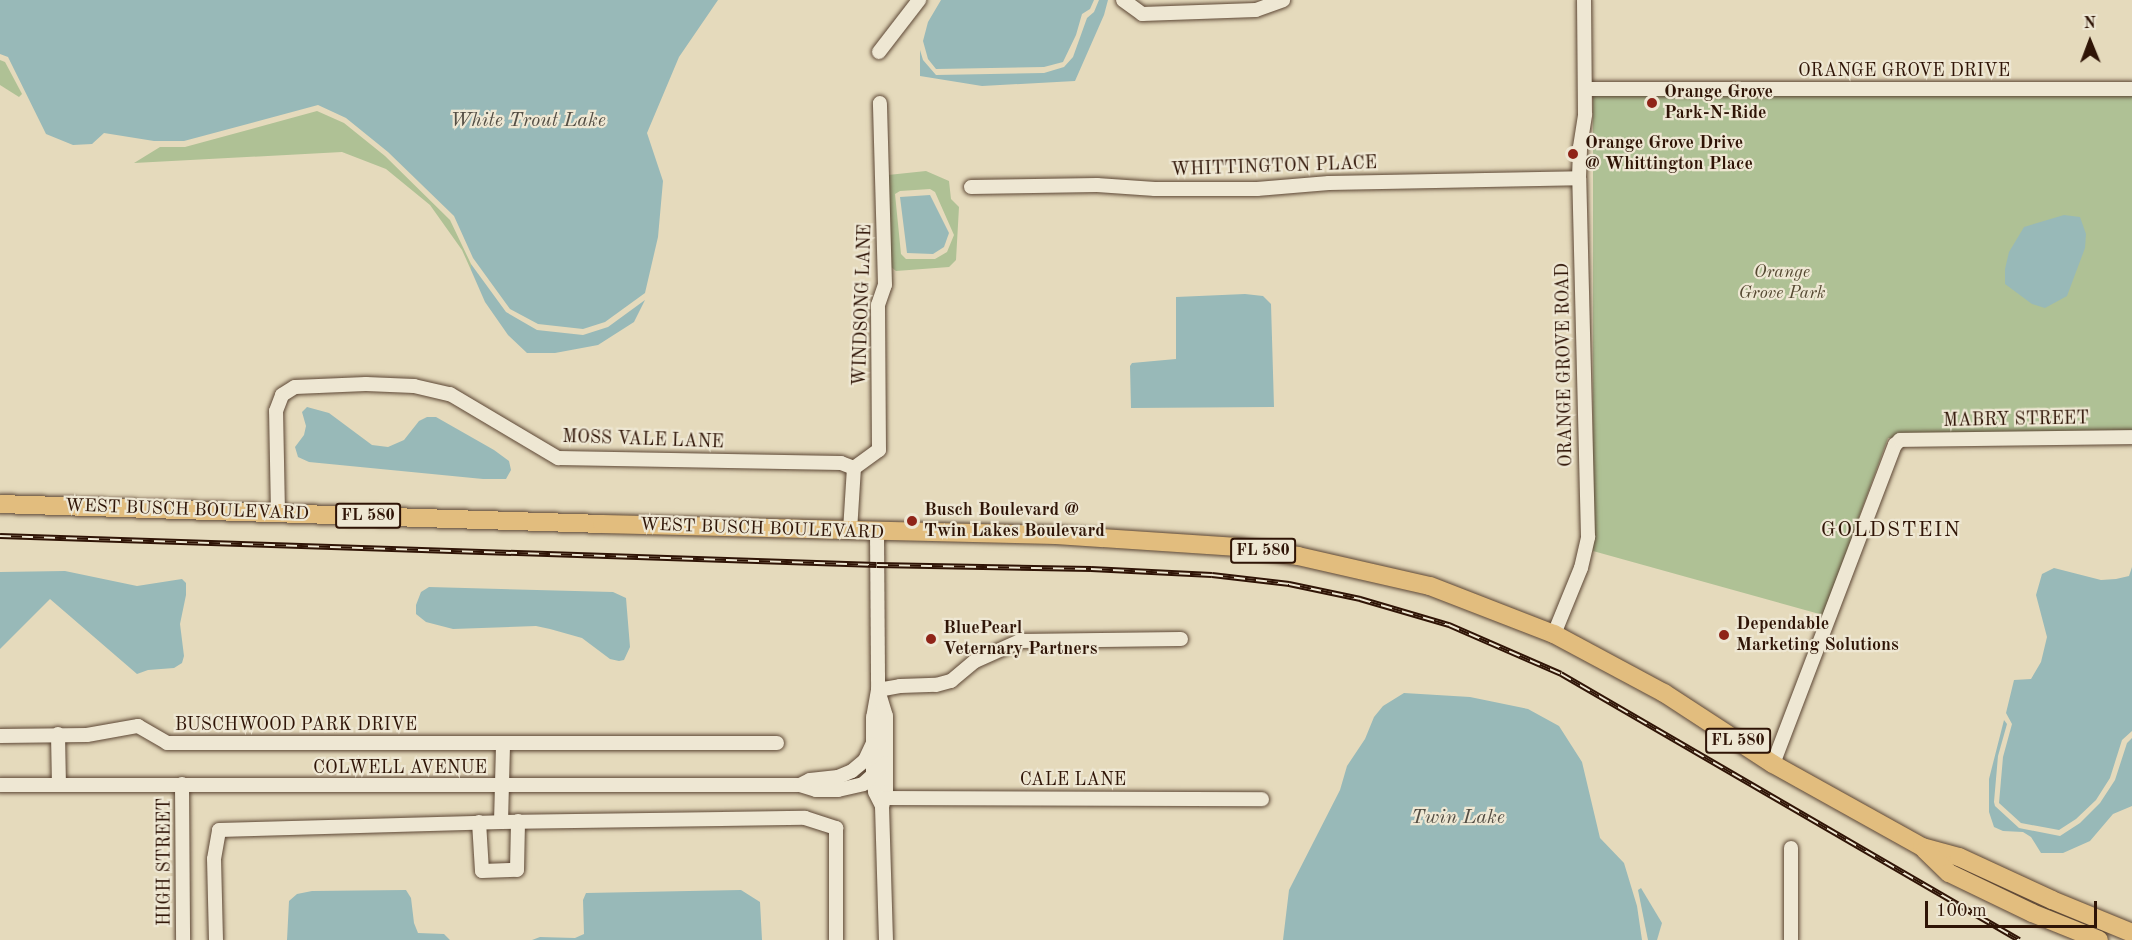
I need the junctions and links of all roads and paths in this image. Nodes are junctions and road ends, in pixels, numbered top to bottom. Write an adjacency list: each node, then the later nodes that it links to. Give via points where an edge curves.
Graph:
1 (919, 0): 5 (street)
2 (1123, 0): 3 (street, via 1142,14 1256,10)
3 (1283, 0)
4 (1584, 0): 6 (street)
5 (879, 52)
6 (1585, 89): 7 (street, ORANGE GROVE DRIVE); 9 (street, ORANGE GROVE ROAD)
7 (2132, 89)
8 (880, 103): 12 (street, WINDSONG LANE, via 885,285 878,305 879,450)
9 (1579, 178): 10 (street, WHITTINGTON PLACE, via 1329,183 1257,189); 17 (street, ORANGE GROVE ROAD, via 1588,537 1581,568)
10 (971, 187)
11 (2132, 436): 26 (street, MABRY STREET, via 1900,440)
12 (854, 468): 14 (street, MOSS VALE LANE, via 840,463 558,458 450,393 414,386 366,384 295,387 282,394 276,411); 15 (street)
13 (0, 504): 14 (main road, WEST BUSCH BOULEVARD / FL 580)
14 (278, 513): 15 (main road, WEST BUSCH BOULEVARD / FL 580)
15 (850, 531): 16 (main road, WEST BUSCH BOULEVARD / FL 580)
16 (877, 532): 17 (main road, WEST BUSCH BOULEVARD / FL 580, via 1056,536 1238,547 1298,556 1430,586); 19 (street)
17 (1554, 634): 26 (main road, WEST BUSCH BOULEVARD / FL 580, via 1664,693)
18 (1181, 639): 19 (street, via 1020,641 975,661 951,681 936,686)
19 (878, 690): 23 (street); 25 (street, via 886,716)
20 (58, 734): 21 (street, BUSCHWOOD PARK DRIVE); 24 (street, BUSCHWOOD PARK DRIVE, via 87,735 138,726 167,743); 30 (street)
21 (0, 736)
22 (777, 743): 24 (street, BUSCHWOOD PARK DRIVE)
23 (873, 744): 27 (street); 31 (street, COLWELL AVENUE, via 852,771)
24 (502, 745): 32 (street)
25 (886, 763): 27 (street, COLWELL AVENUE); 34 (street)
26 (1773, 764): 38 (main road, WEST BUSCH BOULEVARD / FL 580)
27 (873, 777): 31 (street, COLWELL AVENUE, via 863,784 838,790); 34 (street, via 875,792)
28 (182, 784): 30 (street, COLWELL AVENUE); 32 (street, COLWELL AVENUE); 41 (street, HIGH STREET)
29 (0, 785): 30 (street, COLWELL AVENUE)
30 (59, 785)
31 (800, 785): 32 (street, COLWELL AVENUE)
32 (503, 786): 37 (street)
33 (1262, 799): 34 (street, CALE LANE)
34 (883, 802): 44 (street)
35 (518, 821): 36 (street, via 517,870 482,871); 37 (street); 43 (street, via 805,818 836,828)
36 (479, 822): 37 (street); 42 (street, via 219,830 214,859)
37 (501, 822)
38 (1922, 847): 40 (main road, WEST BUSCH BOULEVARD / FL 580, via 1959,857); 46 (main road, WEST BUSCH BOULEVARD, via 1949,873)
39 (1791, 848): 45 (street)
40 (2132, 933)
41 (183, 940)
42 (216, 940)
43 (836, 940)
44 (886, 940)
45 (1791, 940)
46 (2099, 940)

